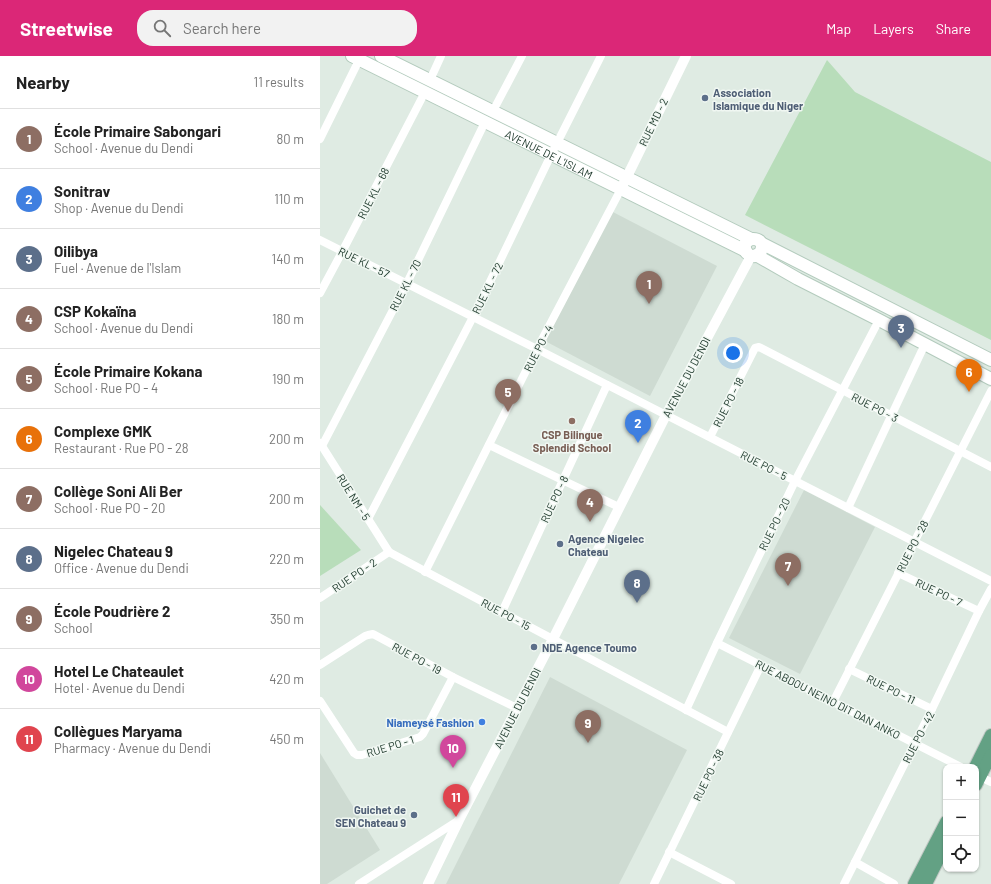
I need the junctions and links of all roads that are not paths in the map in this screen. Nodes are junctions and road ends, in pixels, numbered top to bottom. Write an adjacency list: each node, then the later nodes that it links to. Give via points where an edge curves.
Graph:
1 (381, 56): 7 (main road, AVENUE DE L'ISLAM)
2 (441, 56): 7 (street)
3 (522, 56): 9 (street)
4 (601, 56): 12 (street, RUE KL - 72)
5 (686, 56): 14 (street, RUE MD - 2)
6 (357, 57): 8 (main road, AVENUE DE L'ISLAM); 11 (street)
7 (430, 80): 9 (main road, AVENUE DE L'ISLAM)
8 (425, 92): 10 (main road, AVENUE DE L'ISLAM); 18 (street, RUE KL - 68)
9 (493, 111): 12 (main road, AVENUE DE L'ISLAM)
10 (485, 122): 13 (main road, AVENUE DE L'ISLAM); 20 (street, RUE KL - 70)
11 (320, 140)
12 (558, 143): 13 (street, RUE KL - 72); 14 (main road, AVENUE DE L'ISLAM)
13 (551, 155): 15 (main road, AVENUE DE L'ISLAM); 22 (street, RUE KL - 72)
14 (626, 178): 15 (street, RUE MD - 2); 17 (main road, AVENUE DE L'ISLAM)
15 (621, 189): 19 (main road, AVENUE DE L'ISLAM); 26 (street, RUE PO - 4)
16 (320, 240): 18 (street, RUE KL - 57)
17 (756, 241): 19 (main road, via 746,242 745,247); 27 (main road, AVENUE DE L'ISLAM)
18 (342, 252): 20 (street, RUE KL - 57); 21 (street, RUE KL - 68)
19 (751, 254): 23 (main road, AVENUE DE L'ISLAM); 32 (street, AVENUE DU DENDI)
20 (407, 283): 22 (street, RUE KL - 57); 35 (street, RUE KL - 70)
21 (320, 293)
22 (473, 317): 26 (street, RUE KL - 57); 43 (street, RUE KL - 72)
23 (880, 320): 24 (main road, AVENUE DE L'ISLAM); 30 (street, RUE PO - 20)
24 (925, 344): 28 (main road, AVENUE DE L'ISLAM); 33 (street)
25 (759, 347): 30 (street, RUE PO - 3); 34 (street, RUE PO - 18, via 755,348)
26 (537, 349): 29 (street, RUE PO - 5); 36 (street, RUE PO - 4)
27 (991, 360)
28 (991, 379)
29 (607, 385): 32 (street, RUE PO - 5); 39 (street, RUE PO - 8)
30 (842, 390): 33 (street, RUE PO - 3); 40 (street, RUE PO - 20)
31 (991, 391): 37 (street, RUE PO - 28)
32 (666, 415): 34 (street, RUE PO - 5); 41 (street, AVENUE DU DENDI)
33 (891, 416): 37 (street, RUE PO - 3); 42 (street)
34 (710, 437): 40 (street, RUE PO - 5)
35 (321, 444): 43 (street, RUE NM - 5)
36 (489, 444): 39 (street); 46 (street, RUE PO - 4)
37 (960, 451): 38 (street, RUE PO - 3); 44 (street, RUE PO - 28)
38 (991, 467)
39 (563, 480): 41 (street); 52 (street, RUE PO - 8)
40 (795, 481): 42 (street, RUE PO - 5); 54 (street, RUE PO - 20)
41 (620, 507): 53 (street, AVENUE DU DENDI)
42 (848, 508): 44 (street, RUE PO - 5)
43 (368, 519): 45 (street, RUE NM - 5)
44 (914, 542): 47 (street, RUE PO - 28); 48 (street, RUE PO - 5)
45 (389, 552): 46 (street, RUE PO - 15); 50 (street, RUE PO - 2)
46 (425, 572): 52 (street, RUE PO - 15)
47 (898, 573): 51 (street, RUE PO - 7); 57 (street, RUE PO - 28)
48 (991, 581)
49 (991, 589): 51 (street, RUE PO - 42)
50 (320, 598)
51 (979, 611): 62 (street, RUE PO - 42)
52 (502, 612): 53 (street, RUE PO - 15)
53 (553, 639): 61 (street, AVENUE DU DENDI); 63 (street, RUE PO - 15)
54 (717, 642): 56 (street, RUE ABDOU NEINO DIT DAN ANKO); 63 (street, RUE PO - 20)
55 (320, 665): 58 (street, RUE PO - 19, via 365,636 373,634)
56 (761, 665): 60 (street, RUE ABDOU NEINO DIT DAN ANKO); 64 (street, RUE PO - 38)
57 (849, 670): 60 (street, RUE PO - 28); 62 (street, RUE PO - 11)
58 (453, 677): 59 (street, RUE PO - 1, via 420,737 357,756); 61 (street, RUE PO - 19)
59 (320, 701)
60 (833, 702): 66 (street, RUE ABDOU NEINO DIT DAN ANKO)
61 (517, 708): 70 (street, AVENUE DU DENDI)
62 (932, 709): 66 (street, RUE PO - 42)
63 (686, 710): 64 (street, RUE PO - 15)
64 (728, 732): 73 (street, RUE PO - 38)
65 (991, 735): 69 (main road)
66 (915, 743): 68 (street, RUE ABDOU NEINO DIT DAN ANKO); 74 (street, RUE PO - 42)
67 (991, 755): 69 (main road)
68 (955, 764)
69 (980, 777)
70 (459, 820): 75 (street); 76 (street, AVENUE DU DENDI)
71 (943, 828): 81 (main road)
72 (943, 850): 82 (main road)
73 (669, 852): 77 (street, RUE PO - 38); 78 (street)
74 (855, 862): 79 (street, RUE PO - 42); 80 (street)
75 (359, 884)
76 (428, 884)
77 (654, 884)
78 (731, 884)
79 (844, 884)
80 (894, 884)
81 (914, 884)
82 (926, 884)

